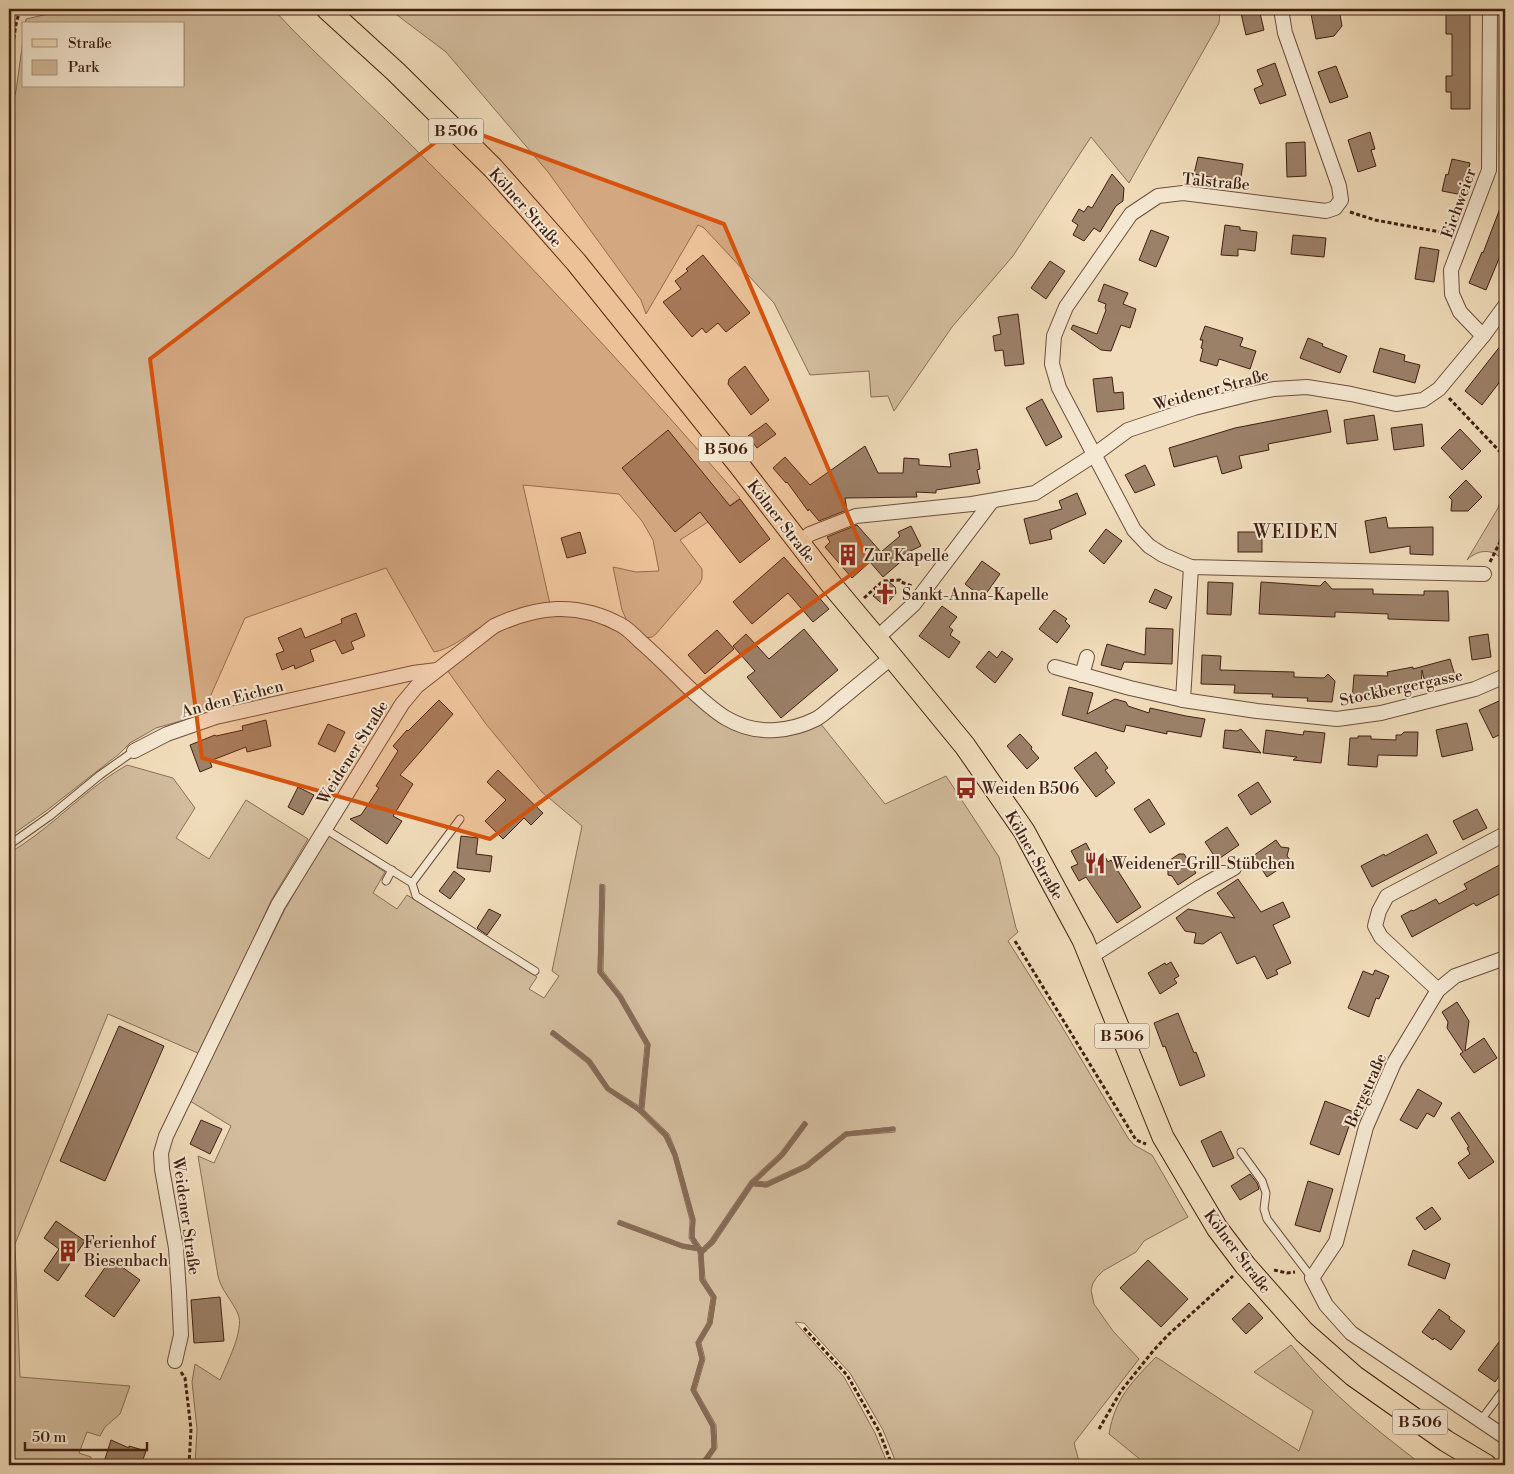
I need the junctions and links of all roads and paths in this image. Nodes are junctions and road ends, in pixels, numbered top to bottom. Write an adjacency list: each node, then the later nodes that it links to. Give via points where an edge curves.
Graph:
1 (20, 9): 5 (path)
2 (327, 9): 15 (main road, Kölner Straße / B 506, via 493,168 576,262)
3 (1281, 9): 6 (street, via 1285,33 1339,186 1341,200)
4 (1490, 9): 7 (street, Eichweier, via 1489,170)
5 (9, 71)
6 (1336, 208): 7 (path, via 1375,220); 11 (street, Talstraße, via 1326,211 1184,193 1158,196 1131,214 1066,307 1054,336 1052,364 1059,388)
7 (1464, 237): 9 (street, Eichweier, via 1451,270 1452,294 1460,312)
8 (1505, 306): 9 (street, Weidener Straße)
9 (1483, 336): 10 (street, Weidener Straße)
10 (1440, 389): 11 (street, Weidener Straße, via 1423,400 1396,404 1307,387 1274,389 1194,408 1128,430); 12 (path)
11 (1094, 455): 13 (street, Weidener Straße, via 1035,493); 16 (street, Talstraße, via 1134,530 1156,551)
12 (1505, 457)
13 (992, 501): 15 (street, Weidener Straße, via 856,516 810,534); 20 (street, via 925,591)
14 (1505, 532): 17 (path)
15 (799, 543): 19 (main road, Kölner Straße / B 506)
16 (1191, 567): 17 (street); 27 (street)
17 (1484, 574)
18 (900, 580): 19 (path, via 882,581)
19 (852, 608): 20 (main road, Kölner Straße / B 506)
20 (877, 638): 21 (main road, Kölner Straße / B 506)
21 (892, 657): 24 (street, Weidener Straße, via 817,719 799,726 764,731 746,728 710,709 622,626 606,618 564,608 541,610 494,626); 38 (main road, Kölner Straße / B 506, via 961,741 1024,831)
22 (1087, 657): 25 (street)
23 (1055, 667): 25 (street, Stockbergergasse)
24 (438, 670): 28 (street, An den Eichen, via 216,717 167,734); 30 (street, Weidener Straße, via 417,686 402,704)
25 (1082, 675): 27 (street, Stockbergergasse)
26 (1505, 676): 27 (street, Stockbergergasse, via 1475,689 1381,713 1338,719)
27 (1183, 700)
28 (134, 751): 32 (lane, An den Eichen)
29 (460, 818): 36 (lane)
30 (326, 829): 34 (lane); 47 (street, Weidener Straße, via 278,905 166,1136 161,1153 176,1248 179,1292 180,1335)
31 (1503, 835): 41 (street, via 1387,896 1379,911 1375,926 1381,937)
32 (9, 845)
33 (1234, 868): 38 (street)
34 (392, 870): 35 (lane); 36 (lane)
35 (386, 881)
36 (412, 883): 40 (lane, via 416,896)
37 (1015, 941): 42 (path, via 1136,1140 1145,1145)
38 (1090, 957): 42 (main road, Kölner Straße / B 506)
39 (1505, 958): 41 (street, Bergstraße, via 1455,976)
40 (535, 971)
41 (1438, 990): 45 (street, Bergstraße, via 1394,1063 1366,1127 1336,1242)
42 (1163, 1137): 44 (main road, Kölner Straße / B 506, via 1217,1228)
43 (1241, 1152): 45 (lane, via 1262,1181 1267,1219)
44 (1245, 1265): 45 (path, via 1287,1273 1299,1272); 50 (path, via 1158,1346 1121,1391); 54 (main road, Kölner Straße / B 506, via 1304,1332 1354,1376)
45 (1312, 1278): 49 (street, via 1326,1304 1351,1334)
46 (804, 1328): 53 (path, via 847,1375 879,1431)
47 (175, 1361): 52 (path, via 185,1378 191,1429)
48 (1505, 1388): 49 (lane)
49 (1481, 1420): 51 (street)
50 (1099, 1429)
51 (1505, 1436)
52 (189, 1465)
53 (892, 1465)
54 (1486, 1465)

